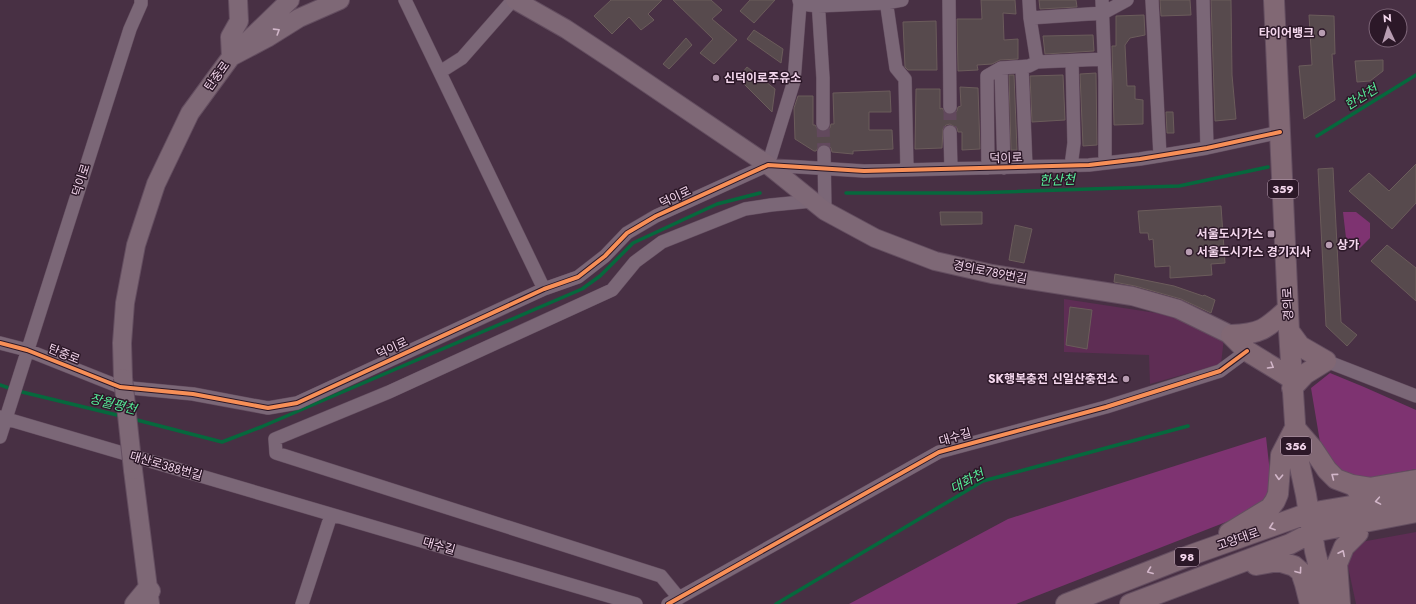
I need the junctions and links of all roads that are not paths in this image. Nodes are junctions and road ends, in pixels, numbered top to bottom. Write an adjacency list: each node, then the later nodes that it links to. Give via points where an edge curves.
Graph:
1 (141, 0): 49 (street, 덕이로)
2 (238, 0): 19 (main road, via 240,21 230,37)
3 (290, 0): 19 (main road, 탄중로)
4 (340, 0): 19 (main road, one-way to 4, via 299,18)
5 (405, 0): 25 (street)
6 (514, 0): 25 (street, via 462,58); 34 (main road, via 566,29)
7 (902, 0): 14 (street)
8 (949, 0): 26 (street)
9 (1028, 0): 18 (street)
10 (1127, 0): 17 (street)
11 (1152, 0): 32 (street)
12 (1202, 0): 30 (street)
13 (1274, 0): 29 (main road, 경의로 / 359)
14 (886, 1): 16 (street); 41 (street, via 896,68 905,79)
15 (799, 2): 16 (street); 34 (street, via 794,81)
16 (818, 3): 27 (street)
17 (1102, 7): 18 (street); 20 (street)
18 (1030, 18): 22 (street)
19 (231, 57): 51 (main road, 탄중로, via 190,113 156,184 136,245 125,303)
20 (1104, 59): 21 (street); 33 (street)
21 (1072, 61): 22 (street); 35 (street, via 1074,143)
22 (1037, 62): 23 (street)
23 (1022, 66): 24 (street); 36 (street)
24 (1001, 68): 37 (street, via 987,76); 38 (street)
25 (440, 72): 43 (street)
26 (950, 107)
27 (824, 124)
28 (950, 132): 40 (street)
29 (1280, 132): 30 (street, 덕이로); 44 (main road, 경의로 / 359)
30 (1207, 148): 32 (street, 덕이로)
31 (824, 152): 39 (street)
32 (1160, 156): 33 (street, 덕이로)
33 (1105, 163): 35 (street, 덕이로)
34 (768, 165): 39 (street, 덕이로); 42 (main road, 경의로789번길); 43 (street, 덕이로, via 656,216 627,233 605,256 578,277)
35 (1071, 166): 36 (street, 덕이로)
36 (1026, 167): 38 (street, 덕이로)
37 (988, 168): 38 (street, 덕이로); 40 (street, 덕이로)
38 (1004, 168)
39 (824, 169): 41 (street, 덕이로); 42 (street)
40 (951, 169): 41 (street, 덕이로)
41 (907, 170)
42 (819, 206): 46 (main road, 경의로789번길, via 875,238 935,261 992,274 1132,296 1178,309); 67 (street, via 771,205 745,209 662,242 636,262 612,290 389,392 275,439 276,453 661,576)
43 (544, 289): 51 (street, 덕이로, via 297,403 268,408)
44 (1288, 309): 45 (main road, 경의로 / 359); 46 (main road, via 1255,333)
45 (1289, 331): 50 (main road, via 1300,346); 52 (main road, 경의로 / 359)
46 (1231, 334): 48 (main road)
47 (0, 343): 49 (street, 탄중로)
48 (1247, 351): 52 (main road, one-way to 52); 67 (street, 대수길, via 1220,371 1106,407 939,452)
49 (26, 356): 51 (street, 탄중로); 54 (street, 덕이로)
50 (1326, 362): 52 (main road); 53 (street)
51 (121, 382): 66 (main road, bridge)
52 (1292, 383): 55 (main road, 경의로 / 356)
53 (1416, 396)
54 (5, 416): 56 (street); 61 (street, 대산로388번길)
55 (1295, 428): 58 (main road, one-way to 55, via 1336,479); 62 (main road, 경의로 / 356, via 1297,453); 65 (main road, one-way to 65, via 1280,455 1278,494 1270,508)
56 (0, 436)
57 (1416, 480): 58 (main road)
58 (1371, 488): 62 (main road, via 1345,493)
59 (1416, 495): 62 (main road, 고양대로 / 98, one-way to 62)
60 (1416, 512): 62 (main road, 고양대로 / 98)
61 (331, 514): 70 (street); 71 (street, 대수길)
62 (1311, 523): 64 (main road); 65 (main road, 고양대로 / 98, one-way to 65); 73 (main road, 고양대로 / 98, via 1290,544); 75 (main road, 경의로)
63 (1416, 523): 64 (main road)
64 (1358, 533): 76 (main road, one-way to 64, via 1337,564 1344,547)
65 (1191, 555): 72 (main road, 고양대로 / 98, one-way to 72)
66 (149, 595): 68 (main road); 69 (main road)
67 (673, 601)
68 (134, 604)
69 (162, 604)
70 (302, 604)
71 (636, 604)
72 (1066, 604)
73 (1130, 604): 74 (main road, one-way to 74, via 1200,579 1278,561 1294,566 1301,572)
74 (1310, 604)
75 (1328, 604)
76 (1340, 604)

